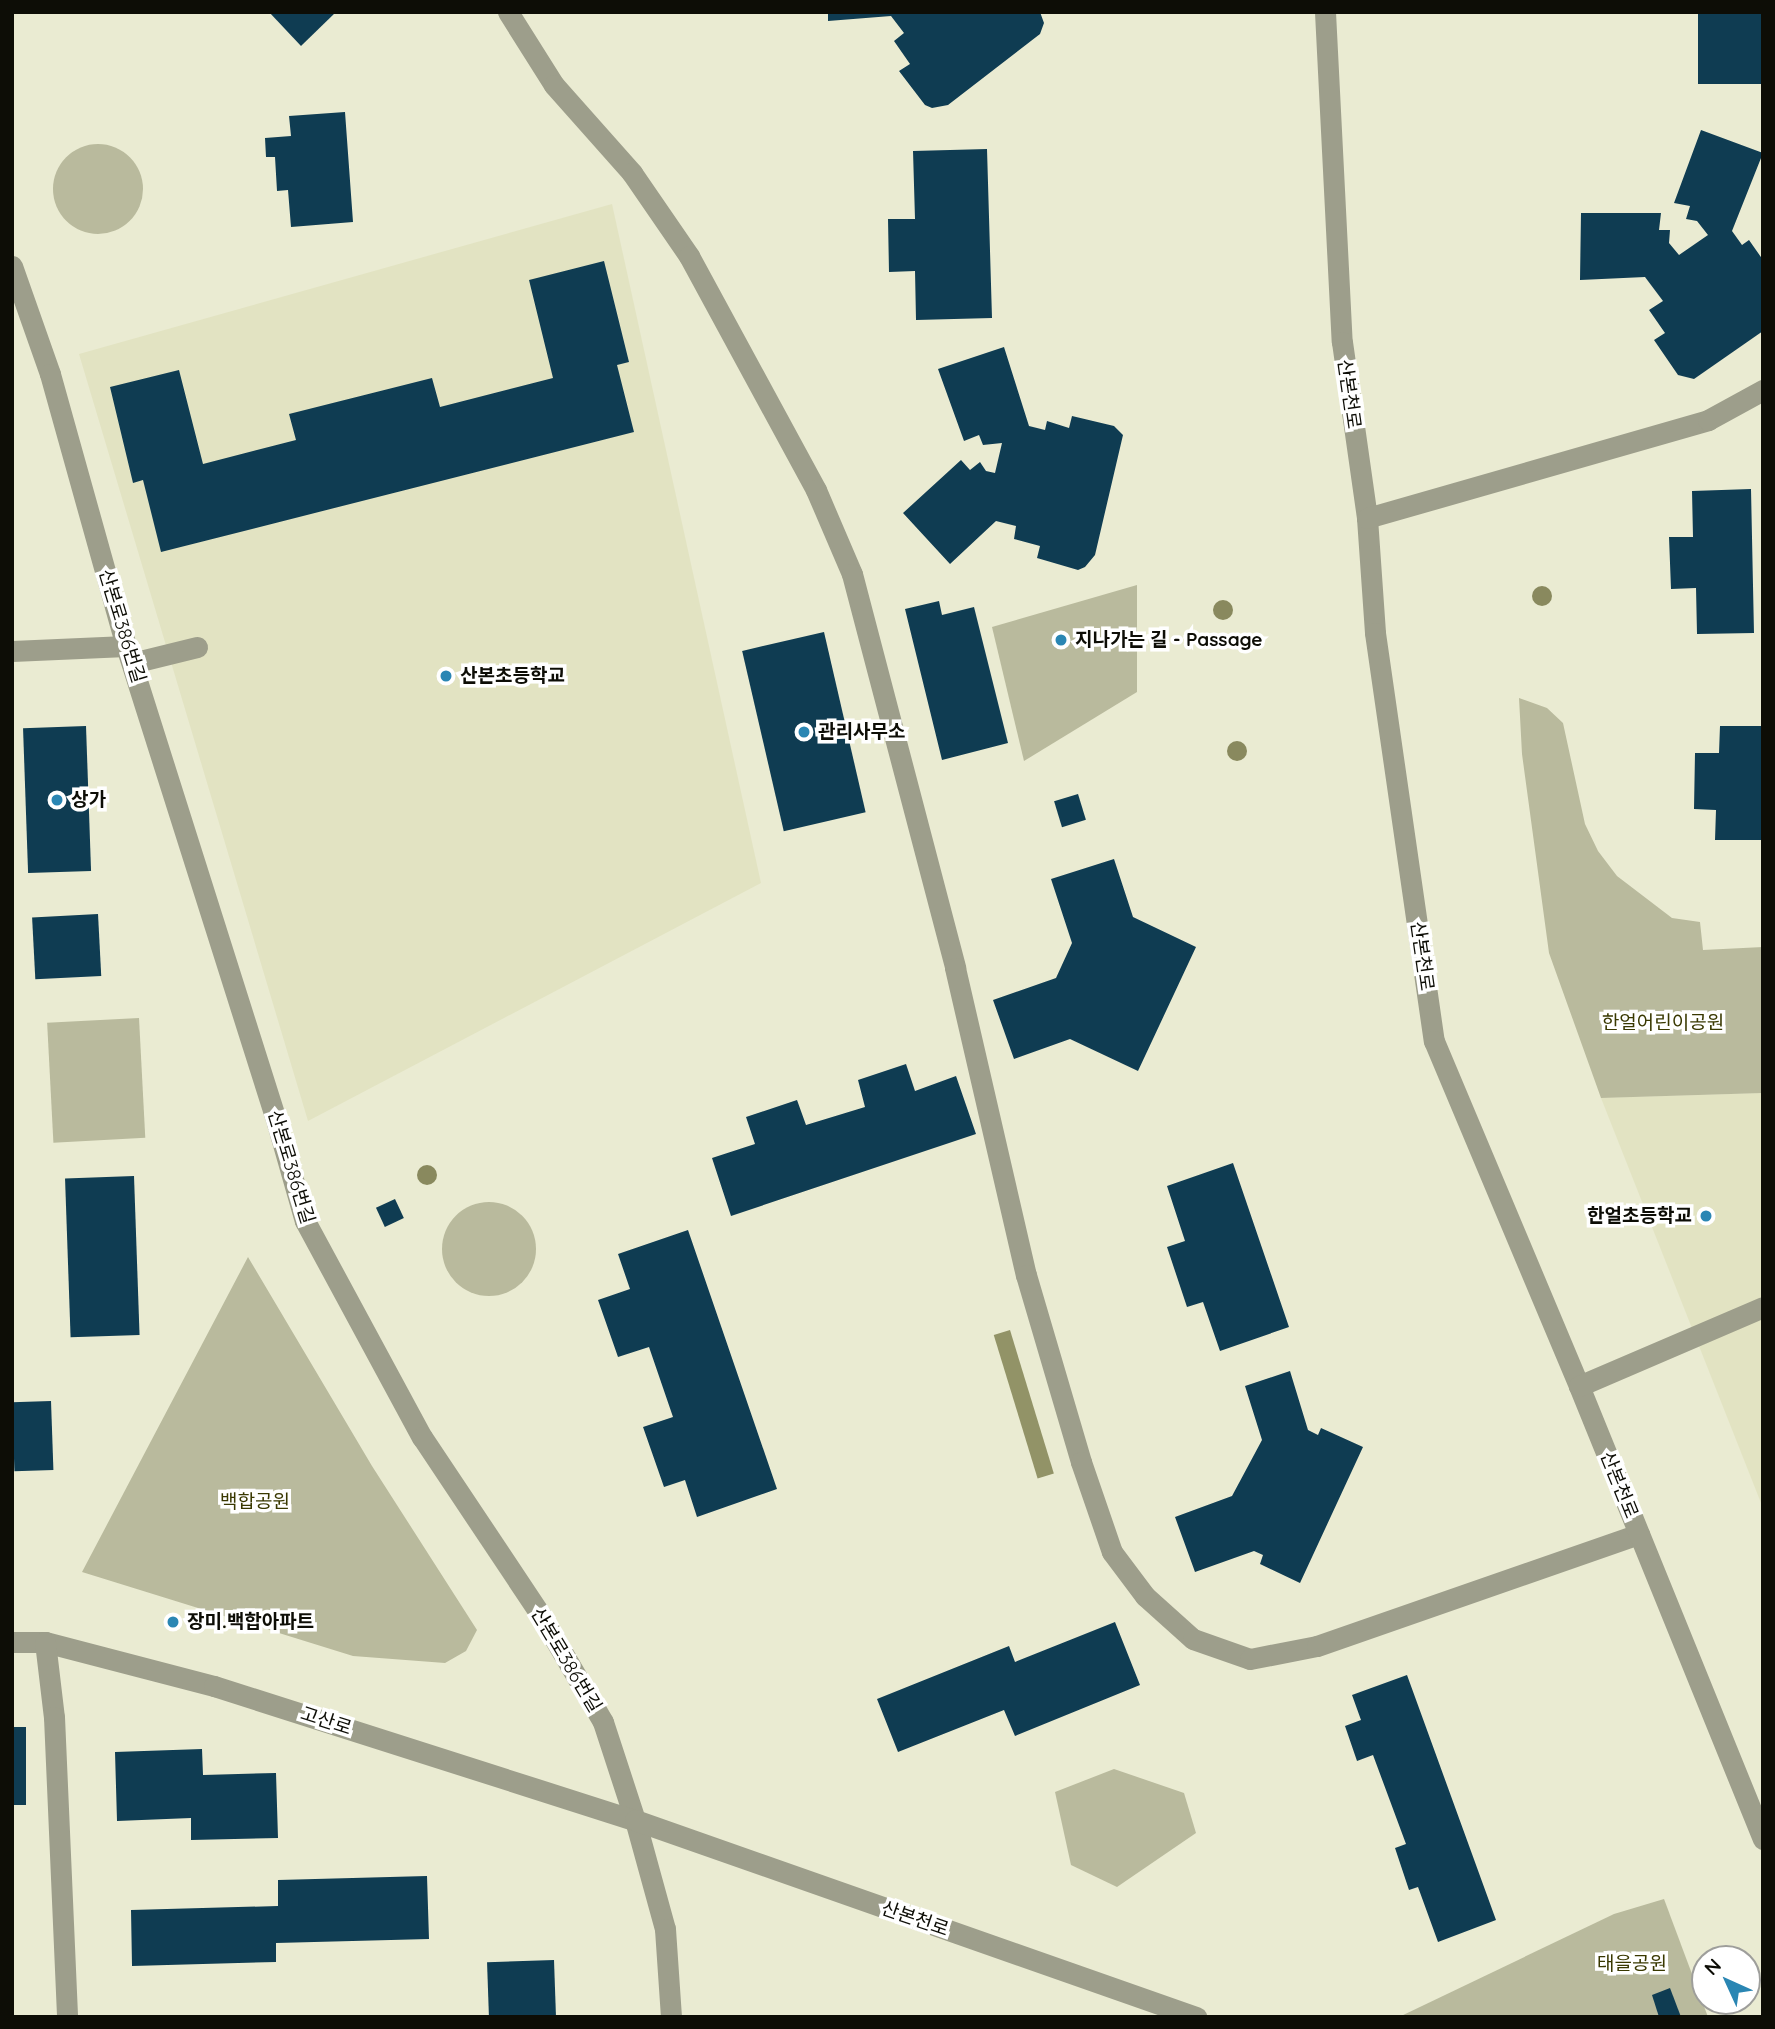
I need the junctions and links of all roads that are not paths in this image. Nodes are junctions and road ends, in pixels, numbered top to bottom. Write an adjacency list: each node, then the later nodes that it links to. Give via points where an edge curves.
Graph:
1 (508, 12): 11 (street, via 554,85 632,173 689,256 817,490 852,574 954,968 1026,1275 1112,1552 1136,1585 1192,1639 1250,1659 1317,1646)
2 (1325, 12): 5 (street, 산본천로, via 1342,342)
3 (12, 266): 8 (street, 산본로386번길, via 50,374)
4 (1763, 390): 5 (street, via 1708,420)
5 (1367, 518): 10 (street, 산본천로, via 1374,633 1434,1041)
6 (197, 647): 8 (street)
7 (12, 651): 8 (street)
8 (129, 654): 14 (street, 산본로386번길, via 305,1221 422,1437 540,1614 603,1722)
9 (1763, 1307): 10 (street)
10 (1579, 1386): 11 (street, 산본천로)
11 (1639, 1534): 15 (street, 산본천로)
12 (12, 1642): 13 (street, 고산로)
13 (45, 1642): 14 (street, 고산로, via 214,1686); 16 (street, via 54,1717)
14 (635, 1820): 17 (street, 산본로386번길, via 665,1929); 18 (street, 산본천로)
15 (1763, 1839)
16 (67, 2017)
17 (671, 2017)
18 (1196, 2017)

